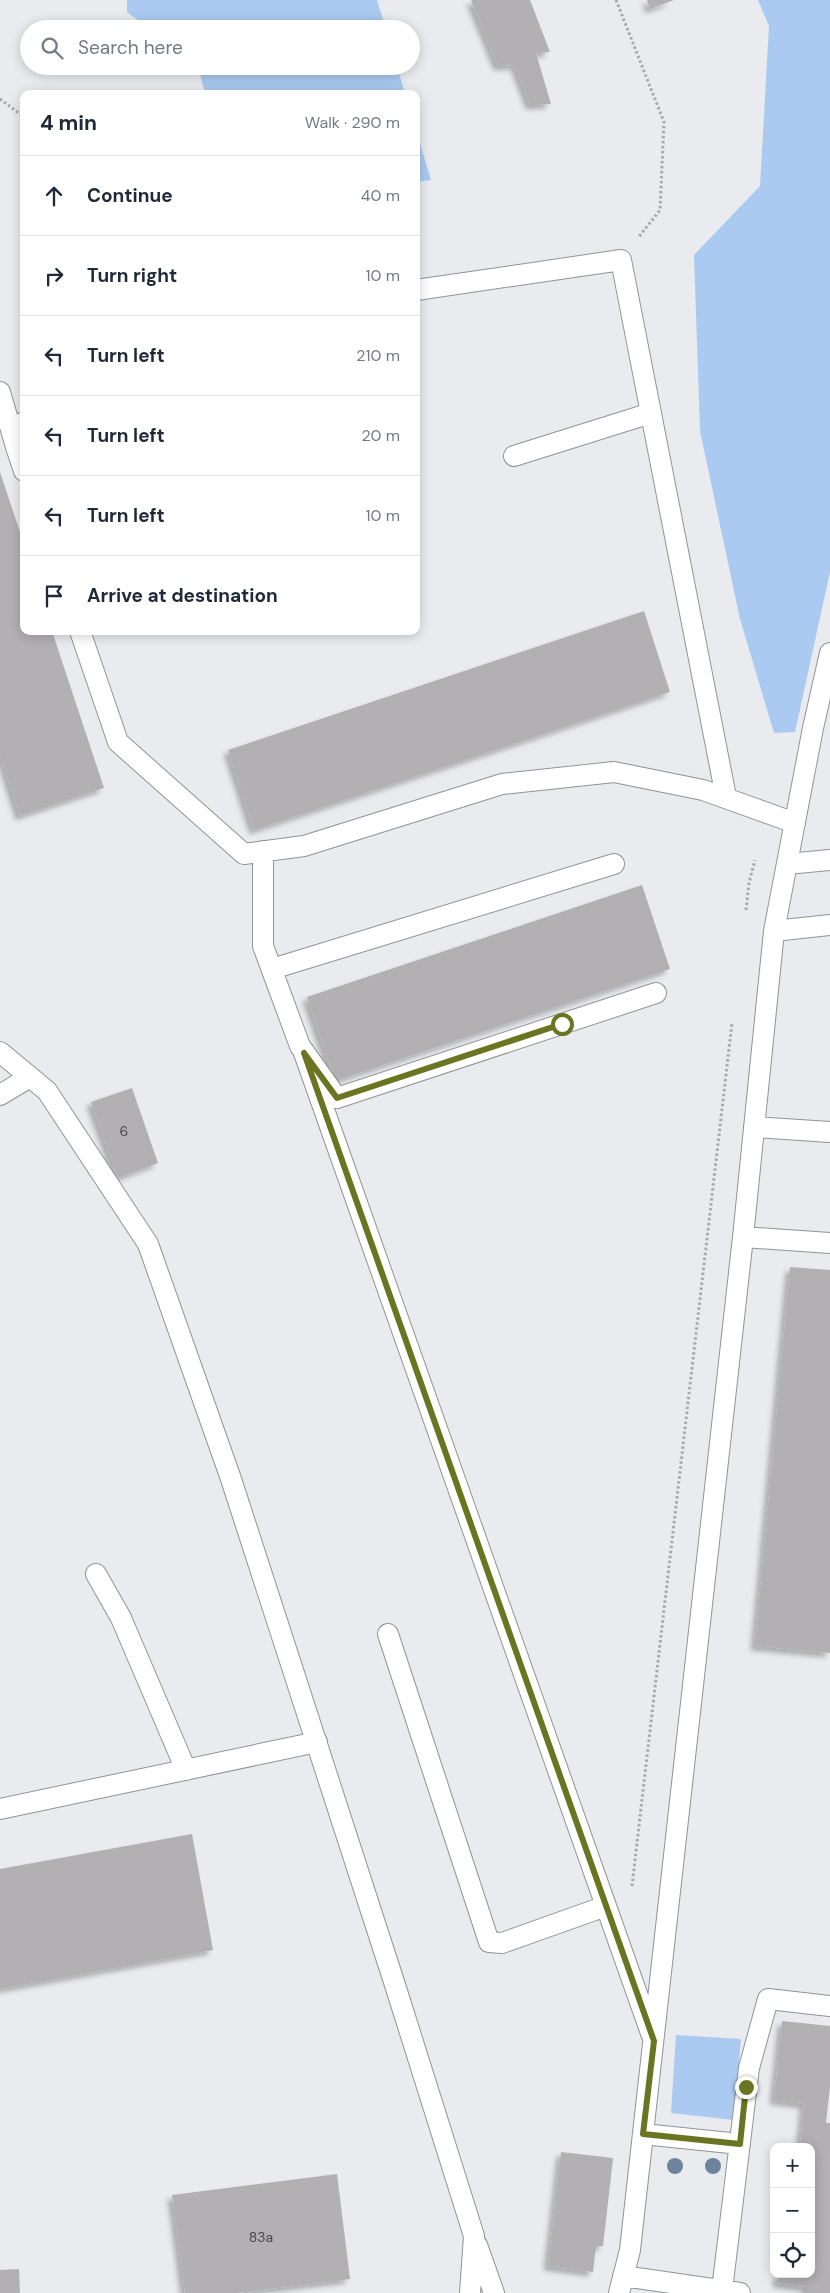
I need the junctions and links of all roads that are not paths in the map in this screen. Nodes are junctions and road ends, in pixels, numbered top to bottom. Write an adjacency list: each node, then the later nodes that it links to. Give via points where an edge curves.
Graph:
1 (420, 289): 3 (lane, via 621,260)
2 (0, 392): 5 (lane)
3 (651, 413): 6 (lane); 10 (lane)
4 (20, 435): 5 (lane)
5 (16, 448): 7 (lane)
6 (514, 456)
7 (20, 460)
8 (81, 635): 12 (lane, via 118,742 244,854)
9 (830, 654): 11 (lane)
10 (726, 797): 11 (lane); 12 (lane, via 614,772 502,784 304,846)
11 (795, 823): 15 (lane)
12 (263, 851): 18 (lane, via 263,946)
13 (830, 860): 15 (lane)
14 (614, 864): 18 (lane)
15 (787, 864): 17 (lane)
16 (830, 925): 17 (lane)
17 (774, 931): 24 (lane)
18 (272, 970): 21 (lane)
19 (656, 993): 21 (lane, via 337,1098)
20 (0, 1052): 22 (lane)
21 (304, 1053): 33 (lane)
22 (30, 1077): 23 (lane); 30 (lane, via 47,1091 148,1244 231,1479)
23 (0, 1095)
24 (754, 1127): 25 (lane); 26 (lane)
25 (830, 1132)
26 (743, 1237): 27 (lane); 35 (lane)
27 (830, 1244)
28 (96, 1574): 31 (lane, via 121,1618)
29 (388, 1634): 33 (lane, via 489,1942 502,1943)
30 (316, 1742): 31 (lane); 38 (lane)
31 (186, 1770): 32 (lane)
32 (0, 1809)
33 (606, 1906): 35 (lane)
34 (830, 2006): 37 (lane, via 768,1999 748,2068)
35 (654, 2041): 36 (lane)
36 (643, 2134): 37 (lane); 39 (lane, via 630,2250)
37 (740, 2144): 40 (lane)
38 (474, 2236): 41 (lane); 42 (lane)
39 (621, 2285): 40 (lane)
40 (731, 2292)
41 (470, 2293)
42 (494, 2293)

